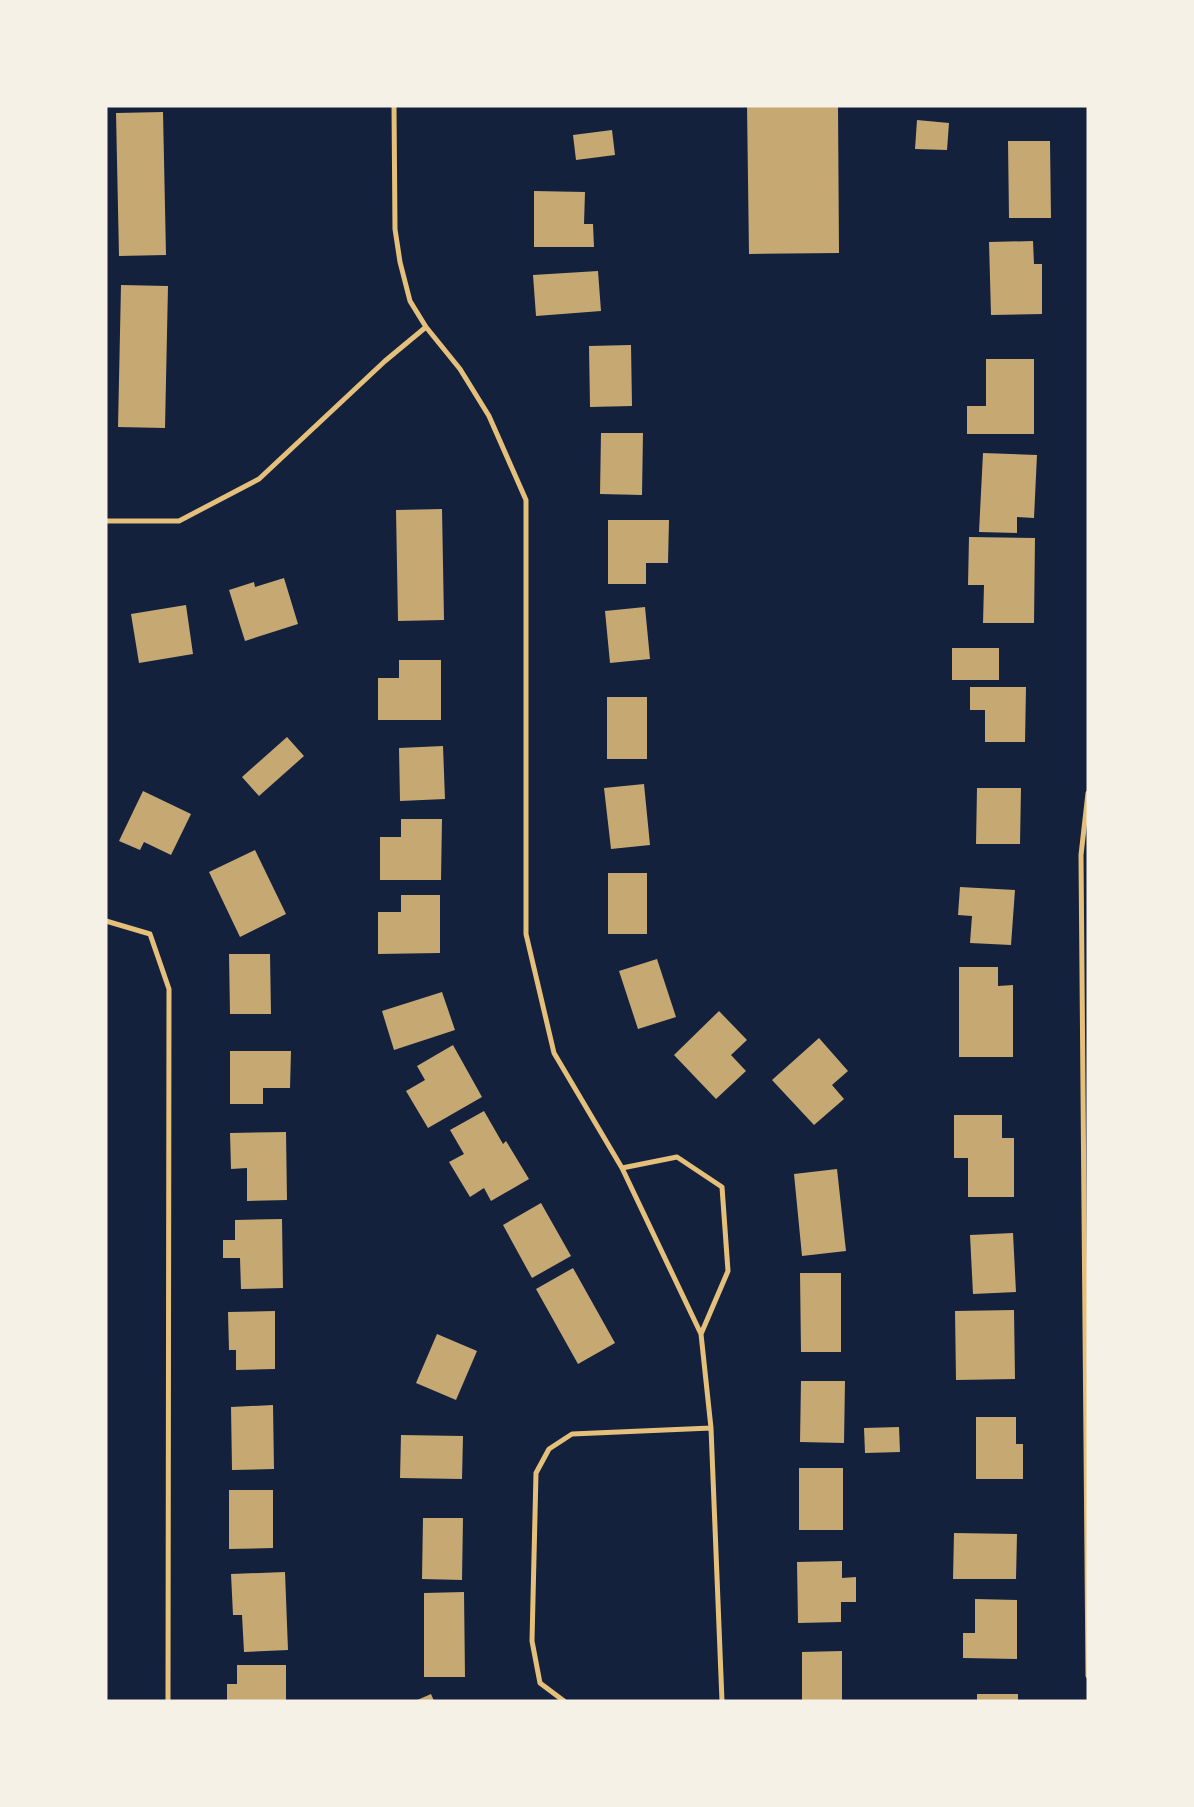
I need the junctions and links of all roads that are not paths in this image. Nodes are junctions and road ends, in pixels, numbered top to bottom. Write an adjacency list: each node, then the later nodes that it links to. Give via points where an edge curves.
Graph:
1 (394, 106): 2 (street, via 397,243 410,301)
2 (426, 327): 3 (street, via 259,479 179,521); 8 (street, via 460,369 489,416 526,500 526,934 554,1053)
3 (106, 521)
4 (1088, 793): 5 (street)
5 (1081, 855): 6 (street); 11 (street)
6 (1088, 855)
7 (106, 921): 13 (street, via 150,934 169,989)
8 (622, 1168): 9 (street); 9 (street, via 677,1157 722,1186 728,1271)
9 (701, 1334): 10 (street)
10 (710, 1428): 14 (street, via 572,1434 549,1449 536,1473 532,1641 540,1683); 15 (street)
11 (1087, 1625): 12 (street)
12 (1088, 1676)
13 (168, 1701)
14 (564, 1701)
15 (722, 1701)

